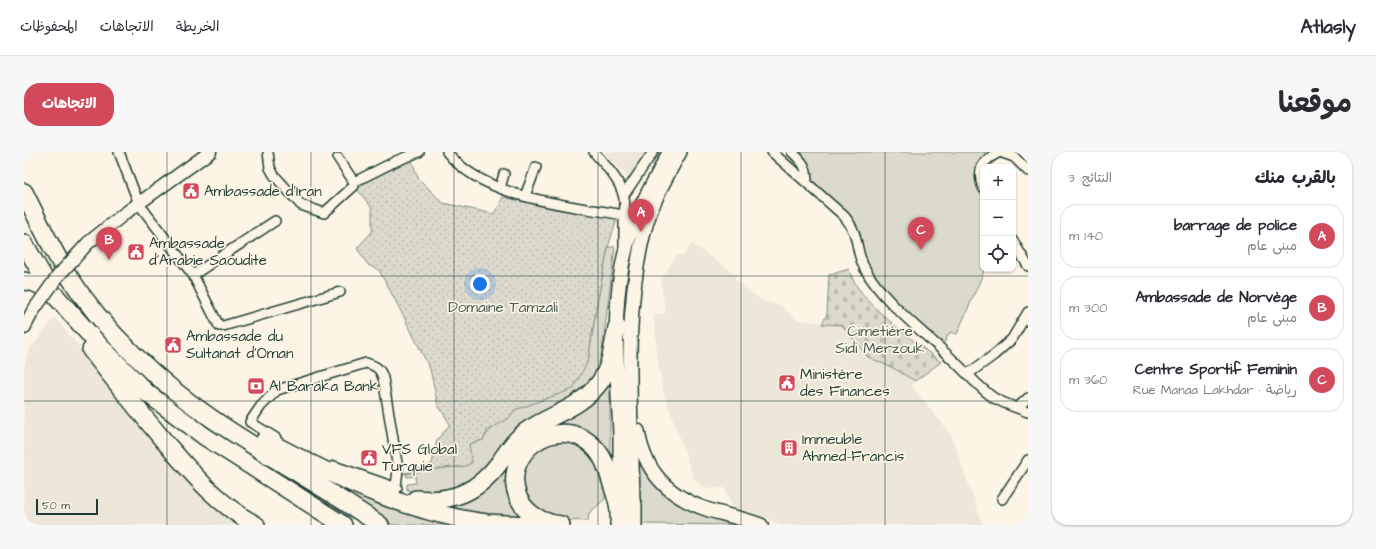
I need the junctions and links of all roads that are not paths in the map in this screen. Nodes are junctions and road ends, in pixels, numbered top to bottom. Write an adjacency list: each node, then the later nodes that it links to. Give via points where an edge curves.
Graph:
1 (119, 152): 24 (street)
2 (210, 152): 24 (street)
3 (268, 152): 18 (street, via 270,168 274,175 301,205 324,213 352,189)
4 (419, 152): 18 (street)
5 (447, 152): 20 (street, via 456,164 466,171)
6 (594, 152): 22 (street, via 618,181)
7 (653, 152): 22 (street)
8 (670, 152): 25 (main road)
9 (680, 152): 38 (main road, via 664,181 644,231)
10 (772, 152): 19 (street)
11 (792, 152): 19 (street, via 806,167)
12 (1005, 152): 14 (street, via 1000,152); 16 (street)
13 (338, 158): 18 (street)
14 (983, 164)
15 (536, 167): 23 (street)
16 (1028, 171)
17 (504, 174): 20 (street)
18 (354, 182)
19 (807, 182): 40 (street, via 851,224 856,235 860,258 875,285)
20 (500, 188): 23 (street)
21 (24, 192): 39 (highway, via 58,257 80,291 106,324)
22 (624, 195): 26 (street)
23 (525, 196): 26 (street)
24 (139, 204): 32 (street); 37 (street, bridge, via 88,243 58,276 33,310)
25 (639, 211): 26 (street); 30 (main road)
26 (624, 215): 30 (street)
27 (275, 221): 32 (street)
28 (24, 243): 34 (highway)
29 (1016, 246): 31 (street)
30 (624, 257): 38 (main road, via 619,284)
31 (1028, 266)
32 (193, 275): 35 (street, via 220,326)
33 (24, 281): 34 (highway, via 35,283)
34 (52, 292): 49 (highway, via 87,346 187,467 228,508); 50 (highway, via 127,374 174,416)
35 (340, 292)
36 (1028, 312): 40 (street, via 1012,339)
37 (24, 328)
38 (624, 328): 46 (highway, via 601,381 568,410 524,433 482,482 467,492 437,501); 48 (main road); 56 (main road, via 637,358 638,435 644,457 651,469 673,493 687,502)
39 (149, 367): 45 (highway, via 255,435); 51 (highway, via 174,390 212,418)
40 (968, 374): 42 (street, via 994,398)
41 (1028, 398): 42 (street)
42 (1017, 408): 43 (street)
43 (1028, 412)
44 (1028, 460): 47 (street)
45 (342, 480): 46 (highway); 52 (highway, via 405,504 449,516 487,523)
46 (396, 492): 46 (street, via 285,444 250,422 277,390 366,363 376,366 383,378 398,468)
47 (1002, 500)
48 (626, 505): 53 (highway, via 594,446 575,435 556,433 544,436 531,444 522,455 515,474 515,484 521,501 530,513 544,522); 54 (highway); 55 (highway)
49 (256, 525)
50 (343, 525)
51 (380, 525)
52 (526, 525)
53 (561, 525)
54 (618, 525)
55 (633, 525)
56 (761, 525)

